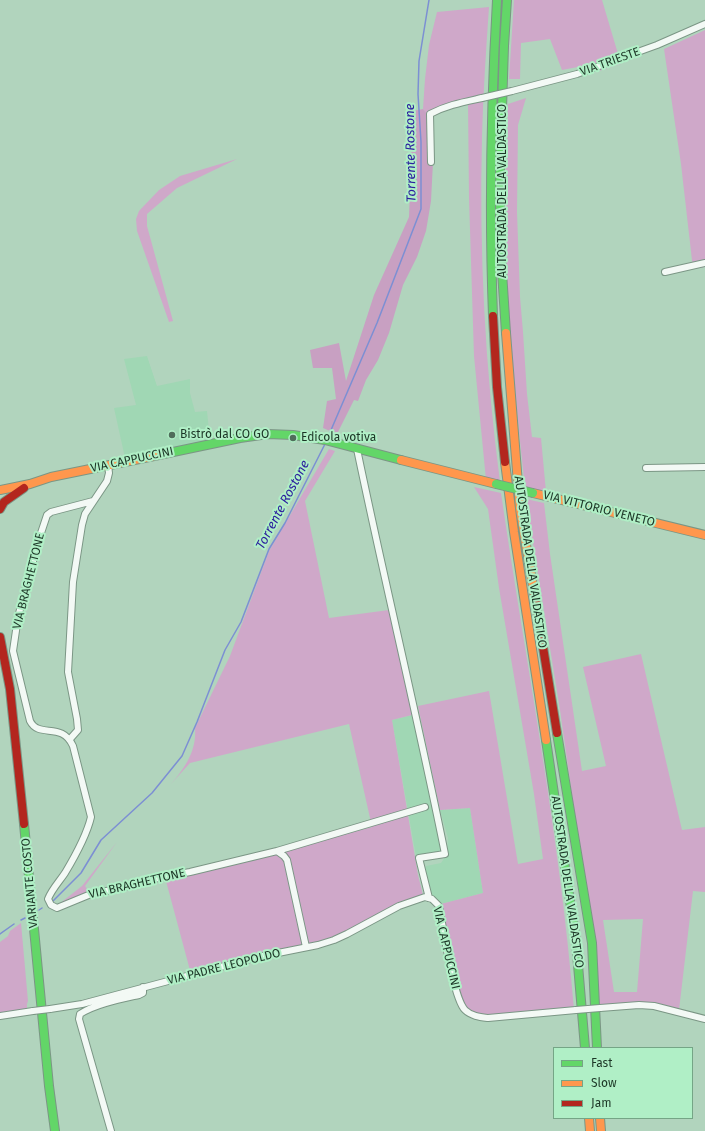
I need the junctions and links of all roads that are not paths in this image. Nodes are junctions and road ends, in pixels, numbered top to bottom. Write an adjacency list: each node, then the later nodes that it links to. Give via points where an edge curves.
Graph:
1 (497, 0): 26 (main road, AUTOSTRADA DELLA VALDASTICO, via 490,169 490,258 497,386 514,532 571,902)
2 (507, 0): 27 (main road, AUTOSTRADA DELLA VALDASTICO, via 502,93 500,241 520,501 592,943)
3 (705, 24): 4 (street, VIA TRIESTE, bridge, via 657,45 577,74 441,108 430,114)
4 (430, 162)
5 (705, 263): 6 (street)
6 (665, 272)
7 (357, 449): 8 (main road, VIA CAPPUCCINI, via 325,440 268,434); 11 (main road, VIA CAPPUCCINI); 21 (street, via 446,854 419,858)
8 (108, 465): 12 (main road, VIA CAPPUCCINI); 14 (street, via 107,481)
9 (705, 467): 10 (street)
10 (646, 468)
11 (446, 472): 16 (main road, VIA VITTORIO VENETO, bridge)
12 (30, 484): 13 (main road, VIA CAPPUCCINI); 15 (main road, VIA CAPPUCCINI, via 4,502)
13 (0, 490)
14 (93, 501): 18 (street, via 82,525 73,582 68,672 78,730); 18 (street, VIA BRAGHETTONE, via 47,515 18,617 13,651 32,726 56,731)
15 (0, 509)
16 (705, 535)
17 (0, 637): 30 (main road, VARIANTE COSTO, via 10,689)
18 (70, 739): 20 (street, VIA BRAGHETTONE, via 91,817 82,842 66,872 52,890 48,899 51,905 57,908 91,894)
19 (425, 807): 20 (street)
20 (277, 851): 22 (street, via 287,860)
21 (429, 898): 22 (street, VIA CAPPUCCINI, via 399,906 334,940); 25 (street, VIA CAPPUCCINI, bridge, via 439,906 457,996 465,1010 479,1017 639,1005 654,1006)
22 (306, 947): 23 (street, VIA PADRE LEOPOLDO)
23 (143, 987): 24 (street, VIA PADRE LEOPOLDO, bridge, via 82,1004); 31 (street, VIA PADRE LEOPOLDO, via 139,995 114,1000 80,1014 79,1020)
24 (0, 1016)
25 (705, 1019)
26 (585, 1047)
27 (597, 1047)
28 (589, 1119): 32 (main road)
29 (600, 1119): 33 (main road)
30 (55, 1131)
31 (111, 1131)
32 (590, 1131)
33 (600, 1131)

